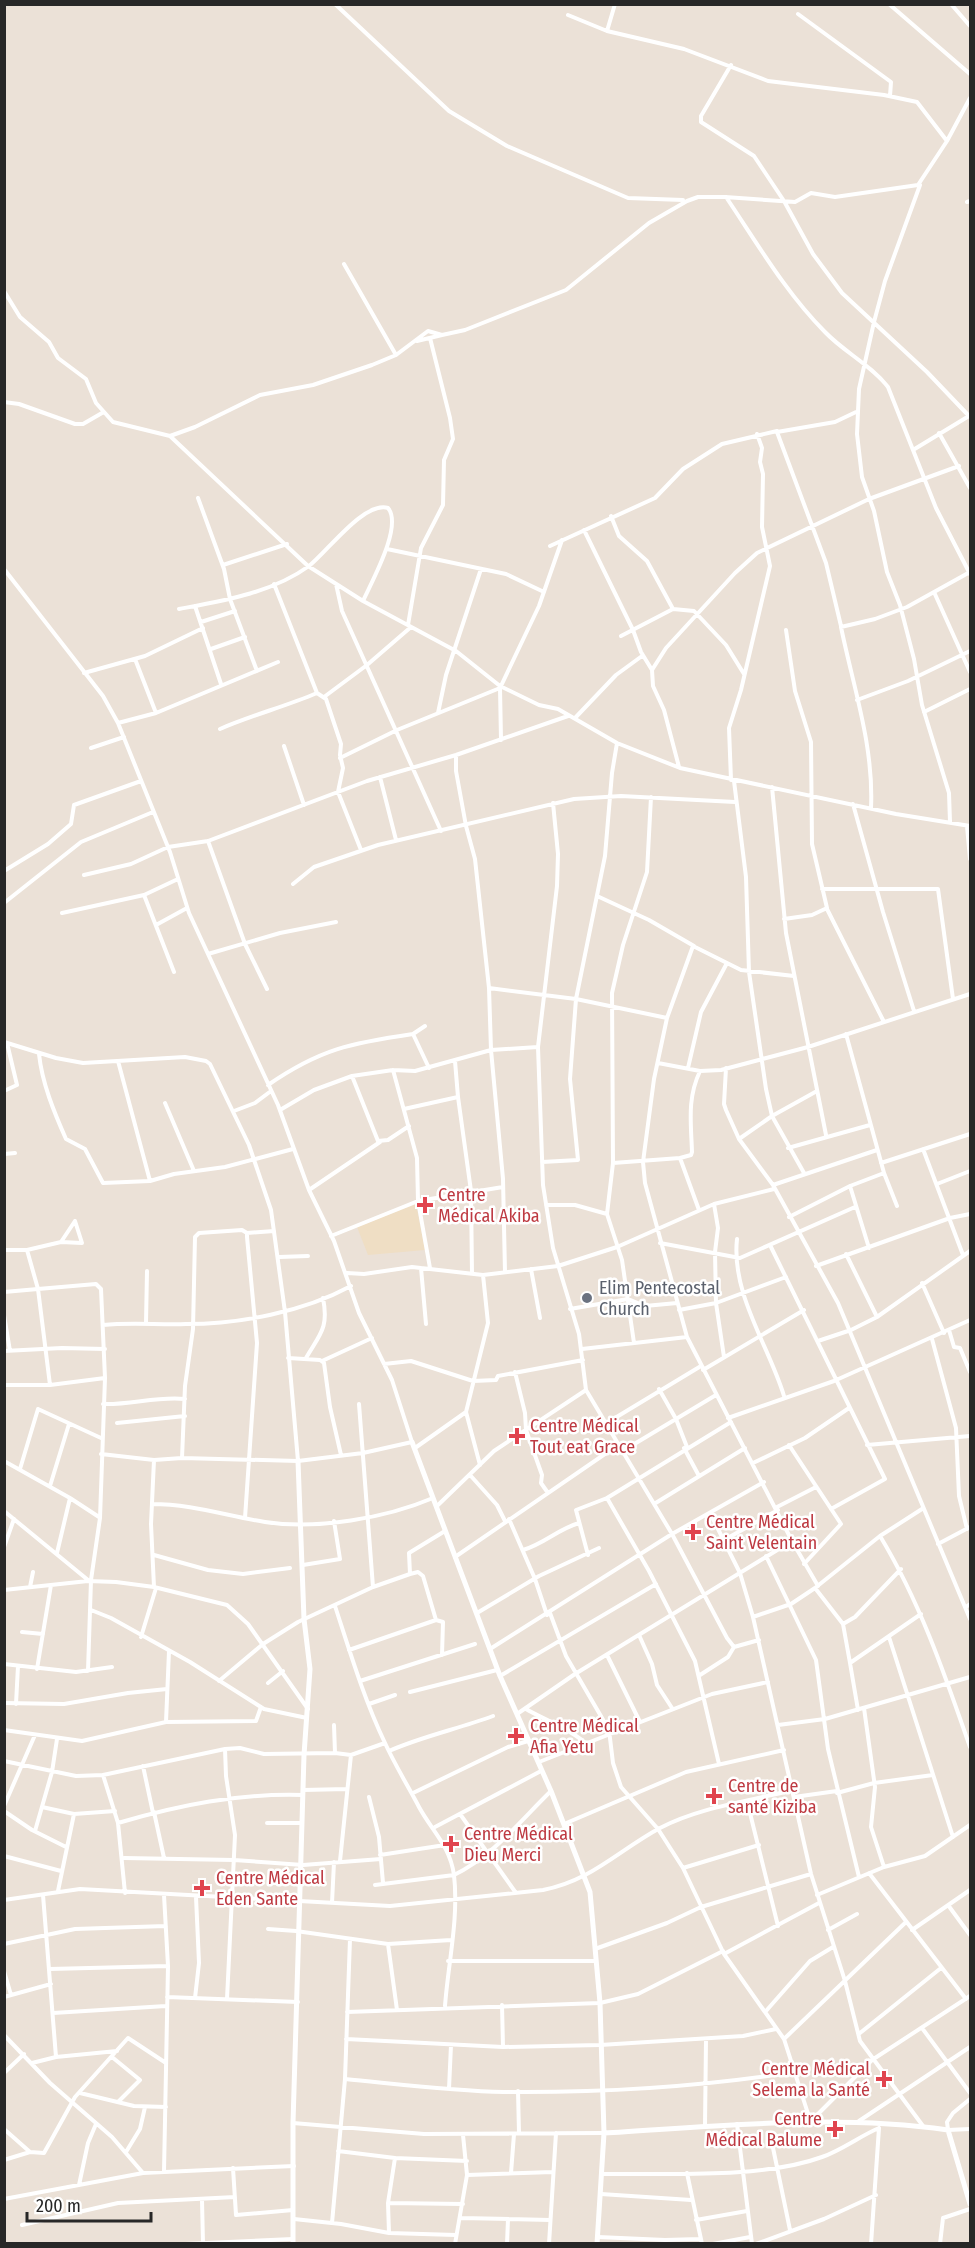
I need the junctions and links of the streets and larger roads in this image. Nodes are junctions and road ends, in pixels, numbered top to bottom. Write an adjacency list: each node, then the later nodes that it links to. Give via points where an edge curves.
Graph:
1 (335, 4): 16 (street, via 449,111 507,146 628,198)
2 (615, 4): 8 (street)
3 (889, 4): 10 (street)
4 (951, 4): 7 (street)
5 (798, 14): 11 (street, via 891,82)
6 (568, 15): 8 (street)
7 (970, 26)
8 (607, 30): 9 (street, via 684,49)
9 (731, 66): 11 (street, via 768,81); 17 (street, via 701,122 754,156)
10 (970, 74)
11 (890, 96): 13 (street, via 917,102)
12 (970, 98): 13 (street)
13 (947, 141): 14 (street)
14 (922, 182): 17 (street, via 908,188 835,197 811,193 799,201); 22 (street)
15 (725, 196): 16 (street); 17 (street); 27 (street, via 780,277 823,331)
16 (687, 201): 23 (street, via 649,223 570,288 482,324)
17 (784, 201): 22 (street, via 813,254 842,293)
18 (344, 264): 26 (street)
19 (4, 275): 20 (street)
20 (4, 282)
21 (4, 291): 30 (street, via 20,317 49,342 58,358 86,379)
22 (874, 322): 27 (street); 31 (street)
23 (442, 335): 24 (street); 25 (street, via 428,331)
24 (430, 338): 25 (street); 50 (street, via 453,439 444,460 443,505)
25 (416, 341): 26 (street)
26 (396, 355): 35 (street, via 313,385 260,395)
27 (864, 365): 29 (street); 36 (street, via 888,387)
28 (4, 402): 30 (street, via 75,424)
29 (856, 412): 32 (street, via 835,422); 41 (street, via 861,466)
30 (103, 413): 35 (street, via 119,424)
31 (970, 416): 33 (street)
32 (777, 431): 34 (street); 43 (street)
33 (939, 433): 36 (street); 37 (street)
34 (758, 434): 42 (street, via 702,455 655,498); 49 (street, via 762,448 762,527)
35 (170, 436): 46 (street)
36 (914, 450): 38 (street)
37 (959, 466): 38 (street); 39 (street)
38 (924, 481): 41 (street); 55 (street)
39 (970, 488)
40 (198, 498): 51 (street)
41 (869, 499): 43 (street); 65 (street, via 887,572)
42 (611, 516): 44 (street); 64 (street, via 619,536 647,561)
43 (813, 526): 49 (street); 70 (street)
44 (584, 530): 45 (street); 72 (street)
45 (562, 540): 47 (street); 58 (street)
46 (287, 544): 51 (street); 52 (street)
47 (550, 546)
48 (387, 549): 50 (street); 52 (street, via 393,518 388,508 383,507 363,515); 61 (street)
49 (767, 549): 67 (street, via 754,556); 88 (street, via 768,575)
50 (419, 556): 53 (street); 69 (street)
51 (223, 565): 60 (street)
52 (308, 566): 56 (street); 57 (street)
53 (482, 568): 58 (street, via 506,574); 77 (street)
54 (4, 569): 87 (street)
55 (970, 573): 59 (street)
56 (274, 584): 60 (street); 93 (street)
57 (336, 584): 61 (street); 83 (street, via 342,611)
58 (544, 592): 91 (street)
59 (934, 592): 65 (street); 79 (street)
60 (230, 599): 62 (street); 66 (street)
61 (363, 601): 69 (street)
62 (195, 606): 63 (street); 68 (street)
63 (179, 609)
64 (674, 609): 67 (street, via 692,610); 72 (street)
65 (901, 609): 70 (street); 89 (street)
66 (235, 611): 68 (street); 75 (street)
67 (697, 615): 84 (street, via 666,648); 88 (street, via 726,645)
68 (201, 622): 71 (street)
69 (410, 626): 77 (street); 83 (street)
70 (841, 627): 95 (street)
71 (203, 628): 76 (street); 81 (street)
72 (633, 630): 74 (street); 80 (street)
73 (786, 630): 118 (street, via 795,691 811,742)
74 (621, 636)
75 (245, 638): 76 (street); 85 (street)
76 (211, 649): 90 (street)
77 (456, 651): 91 (street); 98 (street, via 446,675)
78 (970, 651): 79 (street)
79 (963, 654): 86 (street); 89 (street)
80 (642, 656): 84 (street); 100 (street, via 616,675)
81 (135, 659): 87 (street); 97 (street)
82 (278, 662): 85 (street)
83 (367, 665): 94 (street); 103 (street)
84 (652, 670): 112 (street, via 652,686 664,710)
85 (257, 671): 90 (street)
86 (970, 672)
87 (84, 673): 101 (street)
88 (745, 675): 114 (street, via 729,728)
89 (916, 677): 95 (street); 96 (street)
90 (221, 684): 97 (street)
91 (500, 687): 98 (street); 99 (street); 105 (street)
92 (970, 689): 96 (street)
93 (317, 693): 94 (street); 102 (street)
94 (324, 697): 110 (street, via 341,744)
95 (857, 700): 125 (street, via 870,766)
96 (924, 712): 127 (street, via 949,793)
97 (156, 713): 101 (street)
98 (438, 714): 103 (street)
99 (569, 716): 100 (street); 105 (street)
100 (575, 718): 106 (street)
101 (118, 723): 104 (street)
102 (220, 729)
103 (397, 730): 110 (street); 111 (street)
104 (124, 737): 108 (street); 115 (street)
105 (501, 740): 109 (street)
106 (617, 743): 112 (street); 119 (street)
107 (284, 746): 123 (street)
108 (91, 748)
109 (456, 755): 111 (street); 128 (street)
110 (340, 758): 117 (street, via 343,770)
111 (413, 766): 113 (street); 130 (street)
112 (680, 768): 114 (street)
113 (380, 777): 117 (street); 131 (street)
114 (732, 780): 116 (street); 121 (street)
115 (141, 781): 126 (street); 136 (street, via 74,805 71,824 48,844)
116 (771, 787): 118 (street); 149 (street)
117 (338, 792): 123 (street); 134 (street)
118 (811, 795): 124 (street); 140 (street, via 812,846)
119 (610, 796): 120 (street); 122 (street); 143 (street)
120 (651, 797): 121 (street); 148 (street, via 647,872)
121 (735, 802): 157 (street, via 746,877)
122 (554, 803): 128 (street); 162 (street, via 558,858)
123 (304, 804): 132 (street)
124 (852, 804): 125 (street); 141 (street)
125 (871, 808): 127 (street)
126 (153, 812): 133 (street); 144 (street, via 81,842)
127 (950, 822): 129 (street)
128 (466, 826): 130 (street); 159 (street, via 475,859)
129 (969, 826): 135 (street)
130 (441, 831): 131 (street)
131 (396, 840): 134 (street)
132 (208, 841): 133 (street); 152 (street)
133 (168, 847): 137 (street, via 130,864); 138 (street)
134 (361, 850): 139 (street, via 314,867)
135 (970, 860)
136 (4, 871)
137 (84, 875)
138 (178, 879): 142 (street); 145 (street)
139 (293, 884)
140 (822, 889): 141 (street); 146 (street)
141 (877, 889): 164 (street, via 938,890); 166 (street)
142 (144, 895): 147 (street); 151 (street)
143 (597, 896): 148 (street); 163 (street)
144 (4, 903)
145 (187, 908): 151 (street); 154 (street)
146 (827, 909): 149 (street); 168 (street)
147 (62, 913)
148 (634, 913): 153 (street); 165 (street, via 614,976)
149 (784, 920): 158 (street)
150 (336, 922): 152 (street)
151 (156, 925): 156 (street)
152 (245, 944): 154 (street); 160 (street)
153 (694, 946): 155 (street); 167 (street)
154 (208, 954): 189 (street)
155 (727, 963): 157 (street); 184 (street, via 701,1012)
156 (174, 972)
157 (749, 972): 158 (street); 177 (street)
158 (794, 976): 174 (street)
159 (489, 988): 162 (street); 175 (street)
160 (267, 989)
161 (970, 994): 164 (street)
162 (542, 996): 163 (street); 173 (street)
163 (576, 999): 165 (street); 213 (street, via 570,1079 578,1160)
164 (953, 999): 166 (street)
165 (612, 1006): 167 (street); 215 (street)
166 (915, 1011): 168 (street)
167 (667, 1018): 182 (street)
168 (884, 1022): 171 (street)
169 (425, 1026): 170 (street)
170 (413, 1034): 183 (street); 189 (street, via 326,1051)
171 (846, 1034): 174 (street); 199 (street)
172 (6, 1042): 176 (street); 178 (street)
173 (538, 1047): 175 (street); 213 (street)
174 (808, 1047): 177 (street); 192 (street)
175 (491, 1050): 180 (street); 224 (street)
176 (39, 1054): 179 (street, via 83,1063); 221 (street, via 51,1104 66,1139 85,1149 100,1181)
177 (763, 1058): 185 (street); 198 (street)
178 (12, 1061): 181 (street); 190 (street, via 17,1086)
179 (117, 1061): 197 (street, via 185,1057 206,1061 217,1074); 221 (street)
180 (455, 1061): 183 (street); 193 (street)
181 (4, 1062)
182 (658, 1063): 184 (street); 214 (street)
183 (429, 1068): 186 (street)
184 (688, 1068): 187 (street)
185 (726, 1068): 187 (street); 203 (street, via 724,1104)
186 (393, 1070): 188 (street); 195 (street)
187 (700, 1071): 211 (street, via 692,1088 689,1112 692,1152)
188 (352, 1076): 196 (street, via 314,1090); 204 (street, via 372,1132)
189 (268, 1085): 191 (street)
190 (4, 1091)
191 (271, 1091): 196 (street); 197 (street)
192 (817, 1091): 198 (street); 202 (street)
193 (458, 1096): 195 (street); 227 (street)
194 (165, 1103): 217 (street)
195 (404, 1108): 200 (street)
196 (280, 1110): 206 (street)
197 (234, 1111): 212 (street)
198 (772, 1116): 203 (street); 205 (street)
199 (870, 1125): 202 (street); 208 (street)
200 (409, 1126): 204 (street); 228 (street, via 417,1158)
201 (970, 1134): 207 (street)
202 (826, 1135): 205 (street)
203 (740, 1139): 225 (street)
204 (380, 1142): 226 (street)
205 (788, 1148): 219 (street)
206 (293, 1149): 212 (street); 226 (street)
207 (923, 1149): 216 (street); 222 (street)
208 (877, 1150): 216 (street); 219 (street)
209 (15, 1153): 210 (street)
210 (4, 1154)
211 (680, 1158): 214 (street); 233 (street)
212 (255, 1161): 217 (street); 239 (street, via 272,1210)
213 (542, 1162): 230 (street)
214 (643, 1162): 215 (street); 238 (street)
215 (613, 1163): 234 (street)
216 (881, 1163): 220 (street)
217 (194, 1171): 221 (street)
218 (970, 1171): 222 (street)
219 (804, 1173): 225 (street)
220 (884, 1173): 223 (street); 231 (street)
221 (150, 1180)
222 (937, 1184): 237 (street)
223 (850, 1186): 232 (street); 236 (street)
224 (503, 1187): 227 (street); 264 (street)
225 (773, 1187): 229 (street); 236 (street)
226 (309, 1190): 242 (street)
227 (471, 1191): 228 (street); 266 (street)
228 (418, 1201): 242 (street); 261 (street)
229 (714, 1204): 233 (street); 252 (street, via 718,1228)
230 (546, 1205): 234 (street, via 575,1206); 258 (street)
231 (897, 1206)
232 (855, 1208): 241 (street); 248 (street)
233 (699, 1210): 238 (street)
234 (607, 1214): 247 (street)
235 (970, 1214): 237 (street)
236 (789, 1217): 241 (street)
237 (950, 1218): 248 (street); 254 (street)
238 (656, 1228): 245 (street); 247 (street)
239 (274, 1231): 240 (street); 256 (street)
240 (247, 1233): 284 (street); 288 (street, via 237,1230 199,1233 195,1237)
241 (799, 1234): 246 (street); 259 (street)
242 (331, 1236): 265 (street)
243 (737, 1239): 257 (street)
244 (61, 1242): 244 (street, via 72,1221 75,1221 82,1243); 250 (street)
245 (660, 1243): 252 (street); 276 (street)
246 (770, 1245): 257 (street, via 752,1255); 268 (street)
247 (617, 1247): 258 (street); 275 (street)
248 (869, 1248): 253 (street)
249 (4, 1250): 250 (street)
250 (27, 1250): 271 (street)
251 (970, 1251): 254 (street)
252 (714, 1252): 257 (street); 277 (street)
253 (846, 1254): 259 (street); 283 (street)
254 (963, 1255): 269 (street)
255 (308, 1256): 256 (street)
256 (279, 1257): 281 (street)
257 (735, 1258): 273 (street)
258 (558, 1266): 262 (street); 278 (street)
259 (816, 1266): 291 (street)
260 (421, 1267): 261 (street); 265 (street); 289 (street)
261 (430, 1268): 266 (street)
262 (531, 1269): 264 (street); 285 (street)
263 (147, 1271): 287 (street)
264 (505, 1272): 267 (street)
265 (346, 1273): 270 (street)
266 (472, 1274): 267 (street)
267 (483, 1275): 315 (street, via 488,1323)
268 (786, 1277): 273 (street); 280 (street)
269 (922, 1283): 283 (street); 292 (street)
270 (351, 1286): 274 (street); 295 (street)
271 (38, 1289): 272 (street); 290 (street, via 99,1285); 299 (street)
272 (4, 1292)
273 (746, 1294): 277 (street); 293 (street)
274 (323, 1298): 281 (street); 305 (street, via 326,1321 322,1335)
275 (628, 1299): 276 (street, via 645,1306); 278 (street); 298 (street)
276 (677, 1303): 279 (street)
277 (716, 1304): 279 (street); 303 (street)
278 (570, 1308): 301 (street)
279 (679, 1310): 294 (street)
280 (804, 1310): 293 (street); 297 (street)
281 (285, 1312): 284 (street); 304 (street)
282 (4, 1316): 302 (street)
283 (877, 1317): 291 (street)
284 (255, 1318): 288 (street); 349 (street)
285 (540, 1318)
286 (970, 1320): 292 (street)
287 (146, 1323): 288 (street); 290 (street)
288 (193, 1324): 322 (street)
289 (426, 1324)
290 (104, 1325): 300 (street)
291 (851, 1330): 297 (street); 309 (street)
292 (947, 1332): 296 (street); 312 (street, via 954,1347 960,1348)
293 (759, 1336): 303 (street); 321 (street)
294 (687, 1337): 298 (street); 310 (street)
295 (372, 1338): 307 (street); 308 (street)
296 (932, 1339): 309 (street); 336 (street)
297 (818, 1341): 314 (street)
298 (634, 1343): 301 (street)
299 (44, 1349): 300 (street); 302 (street); 317 (street)
300 (105, 1349): 313 (street)
301 (582, 1349): 306 (street)
302 (7, 1351)
303 (724, 1357): 310 (street)
304 (288, 1358): 305 (street); 352 (street)
305 (306, 1358): 307 (street)
306 (583, 1360): 311 (street); 319 (street)
307 (322, 1361): 347 (street)
308 (384, 1364): 315 (street, via 411,1361); 338 (street)
309 (866, 1366): 314 (street); 337 (street)
310 (702, 1368): 318 (street); 320 (street)
311 (515, 1372): 315 (street, via 496,1380); 333 (street)
312 (970, 1372)
313 (105, 1378): 317 (street); 323 (street)
314 (834, 1380): 321 (street); 325 (street)
315 (473, 1381): 326 (street)
316 (4, 1385): 317 (street)
317 (50, 1385)
318 (659, 1389): 328 (street); 332 (street)
319 (586, 1390): 332 (street); 333 (street)
320 (716, 1395): 328 (street); 329 (street)
321 (784, 1396): 329 (street)
322 (185, 1399): 323 (street); 327 (street)
323 (103, 1404): 335 (street)
324 (359, 1404): 345 (street)
325 (849, 1408): 340 (street); 341 (street)
326 (466, 1412): 338 (street); 354 (street)
327 (185, 1416): 330 (street); 348 (street)
328 (676, 1419): 342 (street); 344 (street)
329 (729, 1420): 342 (street); 343 (street)
330 (117, 1423)
331 (69, 1424): 335 (street); 355 (street, via 38,1409); 360 (street)
332 (605, 1424): 339 (street)
333 (526, 1430): 354 (street); 362 (street, via 542,1474 541,1483)
334 (970, 1436): 336 (street)
335 (101, 1438): 346 (street)
336 (957, 1439): 337 (street); 382 (street, via 959,1496)
337 (896, 1441): 341 (street); 371 (street)
338 (414, 1445): 345 (street); 363 (street)
339 (618, 1445): 344 (street); 362 (street)
340 (789, 1445): 353 (street); 361 (street)
341 (867, 1445): 370 (street, via 885,1479)
342 (686, 1448): 357 (street); 358 (street)
343 (745, 1448): 353 (street); 357 (street)
344 (621, 1452): 358 (street)
345 (363, 1453): 347 (street); 374 (street)
346 (101, 1454): 350 (street); 375 (street)
347 (341, 1456): 352 (street)
348 (182, 1458): 349 (street); 350 (street)
349 (250, 1459): 352 (street); 376 (street)
350 (154, 1460): 366 (street)
351 (4, 1461): 355 (street)
352 (298, 1461): 381 (street)
353 (753, 1463): 359 (street)
354 (480, 1465): 356 (street)
355 (20, 1469): 360 (street)
356 (470, 1475): 368 (street); 378 (street)
357 (699, 1476): 367 (street)
358 (637, 1478): 365 (street); 367 (street)
359 (764, 1482): 369 (street); 373 (street)
360 (51, 1486): 364 (street)
361 (816, 1487): 369 (street); 370 (street)
362 (548, 1493): 378 (street)
363 (433, 1497): 368 (street); 374 (street)
364 (70, 1498): 375 (street); 392 (street)
365 (607, 1498): 380 (street, via 576,1509); 393 (street)
366 (152, 1504): 376 (street, via 182,1504); 394 (street)
367 (654, 1504): 384 (street)
368 (437, 1506): 383 (street)
369 (777, 1509): 386 (street); 387 (street)
370 (831, 1509): 398 (street, via 841,1524)
371 (922, 1509): 385 (street); 388 (street)
372 (4, 1511): 377 (street)
373 (710, 1514): 384 (street); 386 (street)
374 (369, 1517): 379 (street); 411 (street)
375 (100, 1518): 406 (street)
376 (245, 1518): 381 (street)
377 (14, 1519): 389 (street); 392 (street)
378 (507, 1520): 391 (street); 397 (street)
379 (334, 1521): 381 (street); 399 (street, via 340,1559)
380 (579, 1523): 391 (street); 395 (street)
381 (301, 1525): 399 (street)
382 (969, 1528): 388 (street)
383 (445, 1531): 397 (street); 404 (street, via 409,1553)
384 (672, 1534): 393 (street); 414 (street)
385 (880, 1536): 401 (street); 412 (street)
386 (724, 1540): 403 (street)
387 (792, 1541): 396 (street); 398 (street)
388 (938, 1544): 418 (street)
389 (4, 1547)
390 (599, 1548): 395 (street)
391 (523, 1550): 405 (street)
392 (57, 1553): 406 (street)
393 (640, 1554): 407 (street); 421 (street)
394 (154, 1555): 400 (street, via 208,1570 243,1574); 410 (street)
395 (588, 1555): 405 (street)
396 (766, 1556): 403 (street); 415 (street)
397 (454, 1557): 420 (street)
398 (804, 1564): 412 (street)
399 (303, 1565): 425 (street)
400 (290, 1568)
401 (901, 1569): 422 (street); 428 (street, via 855,1617)
402 (33, 1572): 409 (street)
403 (740, 1573): 414 (street); 424 (street)
404 (410, 1574): 411 (street); 427 (street, via 418,1572 423,1576)
405 (535, 1578): 420 (street); 421 (street)
406 (89, 1581): 408 (street); 410 (street); 419 (street)
407 (656, 1584): 423 (street); 435 (street)
408 (51, 1585): 409 (street); 430 (street)
409 (30, 1587): 413 (street)
410 (155, 1587): 432 (street); 436 (street, via 232,1607)
411 (374, 1587): 417 (street)
412 (817, 1587): 415 (street); 428 (street)
413 (4, 1590)
414 (703, 1596): 423 (street); 438 (street)
415 (790, 1604): 424 (street); 478 (street, via 816,1660)
416 (970, 1604): 418 (street)
417 (334, 1606): 425 (street); 440 (street)
418 (966, 1607): 426 (street)
419 (91, 1610): 432 (street); 450 (street)
420 (477, 1613): 439 (street)
421 (548, 1614): 435 (street); 439 (street)
422 (921, 1614): 433 (street); 460 (street)
423 (672, 1615): 431 (street); 453 (street)
424 (753, 1617): 434 (street)
425 (304, 1619): 436 (street); 473 (street, via 310,1670)
426 (970, 1619)
427 (436, 1620): 440 (street); 442 (street, via 443,1622)
428 (843, 1624): 444 (street)
429 (22, 1632): 430 (street)
430 (43, 1634): 448 (street)
431 (639, 1635): 443 (street); 470 (street, via 657,1685)
432 (141, 1637): 441 (street)
433 (889, 1637): 444 (street); 464 (street)
434 (759, 1640): 438 (street); 458 (street)
435 (561, 1641): 452 (street); 454 (street)
436 (263, 1644): 451 (street); 456 (street)
437 (475, 1644): 442 (street)
438 (734, 1647): 453 (street, via 728,1657)
439 (490, 1649): 449 (street)
440 (349, 1650): 457 (street)
441 (169, 1652): 456 (street); 461 (street)
442 (442, 1655): 457 (street)
443 (607, 1655): 452 (street); 480 (street)
444 (850, 1663): 474 (street)
445 (4, 1664): 446 (street)
446 (18, 1666): 448 (street); 467 (street)
447 (112, 1667): 450 (street)
448 (37, 1668): 450 (street)
449 (497, 1670): 454 (street); 462 (street)
450 (88, 1671)
451 (283, 1671): 459 (street); 473 (street)
452 (575, 1674): 472 (street); 484 (street)
453 (700, 1675): 465 (street)
454 (500, 1676): 475 (street)
455 (970, 1677): 460 (street)
456 (219, 1681): 469 (street)
457 (360, 1681): 468 (street)
458 (768, 1682): 465 (street); 482 (street)
459 (268, 1683)
460 (949, 1685): 464 (street); 490 (street)
461 (166, 1689): 467 (street, via 64,1704); 479 (street)
462 (410, 1692)
463 (395, 1695): 468 (street)
464 (908, 1696): 471 (street); 505 (street)
465 (704, 1697): 470 (street); 499 (street)
466 (4, 1703): 467 (street)
467 (16, 1704)
468 (369, 1704): 488 (street)
469 (261, 1707): 477 (street); 479 (street, via 256,1721)
470 (672, 1708): 480 (street)
471 (864, 1708): 474 (street); 506 (street)
472 (526, 1709): 475 (street); 489 (street, via 578,1735)
473 (308, 1710): 477 (street)
474 (858, 1710): 478 (street)
475 (516, 1714): 487 (street)
476 (493, 1716): 493 (street)
477 (308, 1718): 495 (street)
478 (825, 1719): 482 (street); 510 (street)
479 (166, 1722): 486 (street, via 89,1740)
480 (640, 1722): 484 (street)
481 (334, 1725): 494 (street)
482 (778, 1725): 492 (street)
483 (4, 1730): 485 (street)
484 (610, 1734): 489 (street); 513 (street, via 616,1774)
485 (35, 1736): 486 (street); 500 (street)
486 (57, 1738): 503 (street)
487 (528, 1740): 498 (street); 512 (street)
488 (385, 1743): 493 (street); 496 (street)
489 (587, 1745): 498 (street)
490 (970, 1747)
491 (225, 1749): 495 (street); 501 (street); 516 (street)
492 (784, 1750): 499 (street); 508 (street)
493 (389, 1751): 512 (street)
494 (335, 1753): 495 (street); 496 (street)
495 (304, 1755): 511 (street)
496 (351, 1755): 507 (street)
497 (4, 1761): 500 (street)
498 (538, 1763): 502 (street)
499 (719, 1764): 513 (street, via 686,1772)
500 (24, 1765): 503 (street); 518 (street)
501 (143, 1766): 504 (street); 522 (street)
502 (541, 1770): 509 (street); 524 (street)
503 (52, 1772): 504 (street, via 76,1776); 519 (street)
504 (103, 1774): 520 (street)
505 (933, 1775): 506 (street); 533 (street)
506 (874, 1783): 510 (street); 546 (street, via 871,1827)
507 (347, 1789): 511 (street); 544 (street)
508 (793, 1790): 515 (street); 517 (street)
509 (550, 1791): 528 (street); 537 (street)
510 (837, 1792): 515 (street); 553 (street)
511 (303, 1793): 516 (street); 527 (street)
512 (413, 1793): 530 (street)
513 (628, 1795): 528 (street); 531 (street)
514 (369, 1797): 539 (street)
515 (794, 1797): 550 (street)
516 (229, 1798): 522 (street); 542 (street, via 235,1827)
517 (747, 1801): 531 (street); 535 (street)
518 (4, 1806)
519 (42, 1807): 523 (street); 532 (street)
520 (114, 1810): 523 (street); 525 (street)
521 (4, 1811): 532 (street)
522 (153, 1812): 525 (street); 541 (street)
523 (74, 1814): 536 (street)
524 (460, 1814): 530 (street); 537 (street)
525 (118, 1823): 540 (street)
526 (267, 1823): 527 (street)
527 (303, 1823): 545 (street)
528 (564, 1824): 552 (street)
529 (970, 1825): 533 (street)
530 (435, 1827): 534 (street)
531 (658, 1829): 547 (street); 552 (street)
532 (35, 1831): 536 (street)
533 (953, 1837): 546 (street, via 925,1856)
534 (445, 1845): 539 (street); 551 (street)
535 (759, 1845): 547 (street); 556 (street)
536 (66, 1847): 548 (street)
537 (488, 1852): 551 (street); 560 (street)
538 (4, 1856): 548 (street)
539 (381, 1857): 544 (street); 554 (street)
540 (124, 1858): 541 (street); 559 (street)
541 (164, 1858): 542 (street)
542 (234, 1860): 545 (street); 565 (street)
543 (334, 1862): 544 (street); 545 (street); 569 (street)
544 (340, 1862)
545 (303, 1865): 568 (street)
546 (884, 1867): 549 (street)
547 (683, 1868): 572 (street)
548 (61, 1870): 558 (street)
549 (869, 1873): 553 (street); 574 (street)
550 (811, 1874): 556 (street); 563 (street)
551 (454, 1875): 554 (street); 566 (street)
552 (585, 1877): 560 (street, via 563,1886); 588 (street, via 592,1900)
553 (859, 1877): 563 (street)
554 (383, 1883): 555 (street)
555 (375, 1885)
556 (768, 1885): 572 (street); 576 (street)
557 (970, 1890): 571 (street)
558 (58, 1891): 559 (street); 561 (street)
559 (125, 1893): 562 (street)
560 (516, 1893): 566 (street)
561 (43, 1895): 567 (street); 582 (street)
562 (164, 1895): 564 (street); 575 (street)
563 (817, 1895): 570 (street)
564 (196, 1898): 565 (street); 602 (street, via 199,1963)
565 (233, 1899): 568 (street); 603 (street)
566 (454, 1899): 569 (street, via 390,1906); 584 (street)
567 (4, 1900)
568 (301, 1902): 569 (street); 580 (street)
569 (332, 1903)
570 (819, 1903): 576 (street); 578 (street)
571 (948, 1905): 579 (street); 581 (street)
572 (701, 1907): 588 (street); 589 (street)
573 (857, 1914): 578 (street)
574 (906, 1922): 579 (street); 596 (street)
575 (166, 1926): 582 (street, via 82,1929); 592 (street)
576 (778, 1926): 589 (street)
577 (268, 1929): 580 (street)
578 (828, 1930): 587 (street)
579 (912, 1930): 593 (street)
580 (301, 1931): 583 (street); 605 (street)
581 (970, 1935)
582 (48, 1936): 585 (street); 594 (street)
583 (350, 1939): 586 (street); 612 (street)
584 (451, 1940): 586 (street); 590 (street)
585 (4, 1944)
586 (388, 1944): 610 (street)
587 (833, 1947): 596 (street); 611 (street, via 810,1961)
588 (595, 1949): 591 (street)
589 (723, 1953): 606 (street, via 638,1994); 611 (street)
590 (448, 1961): 591 (street); 609 (street)
591 (596, 1961): 606 (street)
592 (168, 1966): 594 (street); 601 (street)
593 (941, 1968): 604 (street); 616 (street)
594 (50, 1969): 597 (street)
595 (4, 1971): 598 (street)
596 (845, 1981): 616 (street); 620 (street)
597 (51, 1984): 598 (street); 613 (street)
598 (11, 1995): 600 (street)
599 (970, 1996): 604 (street)
600 (4, 1997)
601 (167, 1997): 602 (street); 608 (street)
602 (195, 1998): 603 (street)
603 (227, 1999): 605 (street)
604 (966, 1999): 614 (street)
605 (299, 2002): 650 (street)
606 (600, 2003): 607 (street); 622 (street)
607 (502, 2005): 609 (street); 623 (street)
608 (166, 2006): 613 (street); 631 (street)
609 (445, 2007): 610 (street)
610 (397, 2010): 612 (street)
611 (765, 2011): 615 (street)
612 (347, 2012): 618 (street)
613 (53, 2013): 627 (street)
614 (922, 2028): 629 (street); 632 (street)
615 (776, 2029): 619 (street); 620 (street)
616 (860, 2032): 629 (street, via 860,2041)
617 (4, 2035): 626 (street)
618 (346, 2039): 621 (street); 635 (street)
619 (706, 2039): 622 (street); 636 (street)
620 (784, 2039): 633 (street)
621 (450, 2045): 623 (street); 637 (street)
622 (600, 2045): 623 (street); 638 (street)
623 (503, 2047)
624 (970, 2047): 632 (street)
625 (117, 2051): 627 (street); 628 (street); 631 (street, via 129,2037)
626 (24, 2054): 630 (street); 634 (street)
627 (56, 2057): 630 (street)
628 (112, 2057): 641 (street); 644 (street, via 140,2080)
629 (872, 2060): 642 (street); 649 (street)
630 (32, 2062): 645 (street)
631 (166, 2063): 647 (street)
632 (948, 2063): 640 (street); 642 (street)
633 (795, 2072): 636 (street); 649 (street)
634 (4, 2073)
635 (345, 2079): 637 (street); 653 (street)
636 (706, 2084): 638 (street); 655 (street)
637 (449, 2089): 639 (street)
638 (601, 2089): 639 (street); 661 (street)
639 (518, 2091): 662 (street)
640 (970, 2092)
641 (79, 2093): 644 (street); 645 (street)
642 (898, 2094): 648 (street); 656 (street)
643 (970, 2099): 659 (street, via 953,2113 947,2122)
644 (118, 2102): 646 (street)
645 (72, 2103): 651 (street); 666 (street, via 44,2152)
646 (145, 2107): 647 (street); 667 (street, via 140,2129)
647 (166, 2108): 675 (street)
648 (859, 2121): 649 (street); 654 (street)
649 (811, 2122): 652 (street)
650 (293, 2123): 653 (street); 671 (street)
651 (96, 2124): 667 (street); 682 (street)
652 (737, 2124): 655 (street); 674 (street)
653 (340, 2125): 663 (street); 665 (street)
654 (880, 2125): 656 (street); 672 (street, via 821,2157); 684 (street)
655 (705, 2126): 661 (street)
656 (923, 2126): 659 (street)
657 (4, 2129): 666 (street)
658 (970, 2129): 659 (street)
659 (948, 2130): 690 (street)
660 (556, 2133): 661 (street); 662 (street); 676 (street)
661 (604, 2133): 680 (street)
662 (517, 2134): 663 (street); 678 (street)
663 (464, 2135): 670 (street)
664 (772, 2143): 672 (street)
665 (338, 2151): 668 (street); 700 (street)
666 (30, 2152): 669 (street)
667 (126, 2152): 677 (street)
668 (395, 2158): 670 (street); 689 (street)
669 (4, 2160)
670 (467, 2161): 681 (street)
671 (294, 2166): 673 (street); 693 (street)
672 (778, 2166): 674 (street); 702 (street)
673 (233, 2168): 675 (street); 685 (street)
674 (741, 2171): 679 (street); 694 (street)
675 (164, 2172): 677 (street)
676 (552, 2172): 678 (street); 698 (street)
677 (143, 2173): 682 (street)
678 (511, 2173): 681 (street)
679 (687, 2173): 680 (street); 688 (street)
680 (602, 2174): 683 (street)
681 (467, 2175): 691 (street)
682 (79, 2185): 686 (street)
683 (601, 2194): 688 (street); 705 (street)
684 (876, 2195): 702 (street); 717 (street)
685 (235, 2197): 687 (street); 693 (street, via 236,2215)
686 (4, 2199)
687 (202, 2200): 701 (street, via 118,2203); 709 (street)
688 (691, 2200): 699 (street)
689 (388, 2203): 691 (street); 703 (street)
690 (970, 2203)
691 (464, 2204): 695 (street)
692 (970, 2209): 718 (street, via 943,2218)
693 (294, 2210): 697 (street)
694 (747, 2211): 699 (street); 706 (street)
695 (460, 2218): 696 (street); 704 (street)
696 (508, 2219): 698 (street); 712 (street)
697 (294, 2220): 700 (street); 707 (street)
698 (550, 2220): 713 (street)
699 (696, 2220): 708 (street)
700 (332, 2223): 703 (street)
701 (22, 2224)
702 (790, 2230): 716 (street)
703 (389, 2233): 704 (street)
704 (456, 2235): 711 (street)
705 (598, 2236): 708 (street); 714 (street)
706 (751, 2236): 715 (street); 716 (street)
707 (293, 2241): 709 (street)
708 (701, 2241)
709 (203, 2243): 710 (street)
710 (186, 2244)
711 (455, 2244)
712 (507, 2244)
713 (549, 2244)
714 (597, 2244)
715 (713, 2244)
716 (754, 2244)
717 (871, 2244)
718 (940, 2244)

